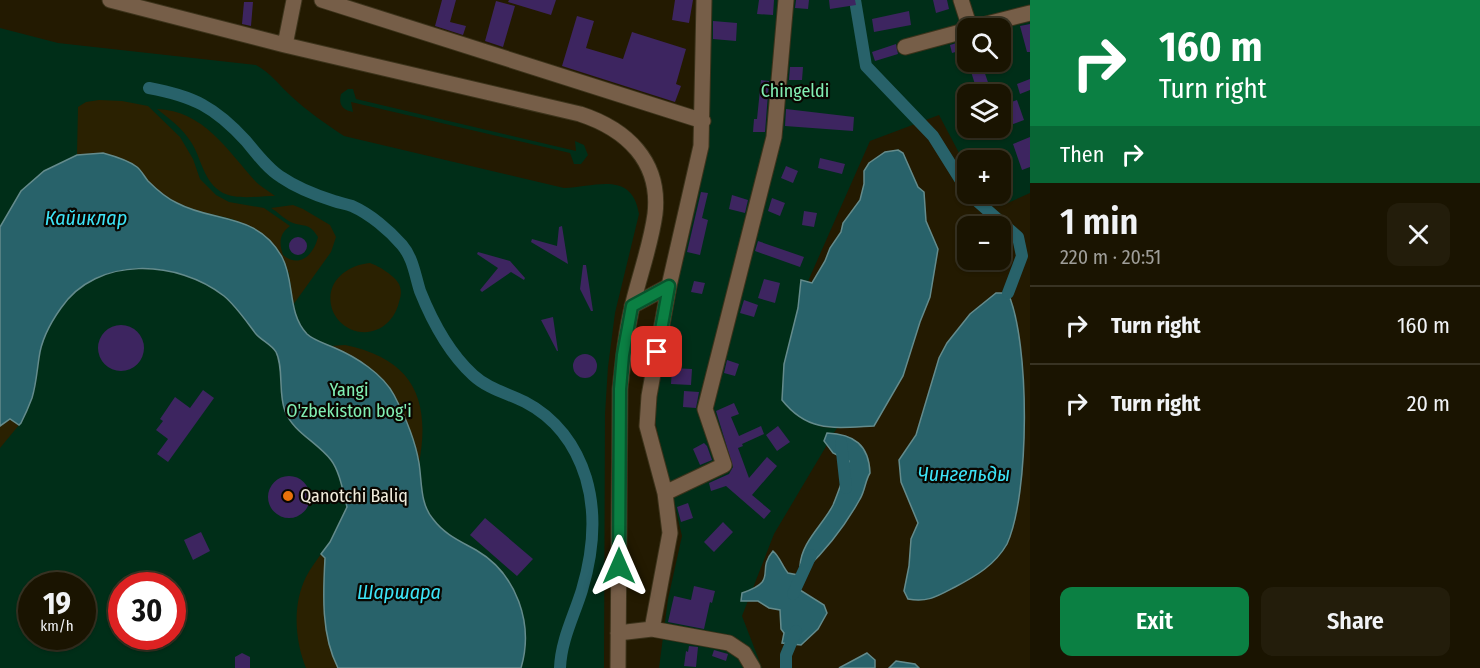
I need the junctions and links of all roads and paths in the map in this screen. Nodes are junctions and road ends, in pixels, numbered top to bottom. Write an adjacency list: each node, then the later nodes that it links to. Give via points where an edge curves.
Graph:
1 (111, 0): 11 (street)
2 (294, 0): 11 (street)
3 (322, 0): 13 (street)
4 (704, 0): 13 (street)
5 (786, 0): 16 (street, via 774,137 705,409 724,465)
6 (961, 0): 8 (street)
7 (1030, 13): 9 (street)
8 (967, 18)
9 (1011, 18)
10 (957, 33): 12 (street)
11 (285, 45): 15 (street, via 580,114 620,132 642,156 653,183 655,213)
12 (905, 47)
13 (703, 121): 14 (street, via 701,146)
14 (669, 286): 15 (street); 16 (street, via 646,426)
15 (632, 306): 18 (street, via 620,389)
16 (665, 493): 17 (street, via 670,533)
17 (652, 629): 18 (street); 20 (street, via 729,643 744,653)
18 (618, 633): 19 (street)
19 (618, 668)
20 (753, 668)

